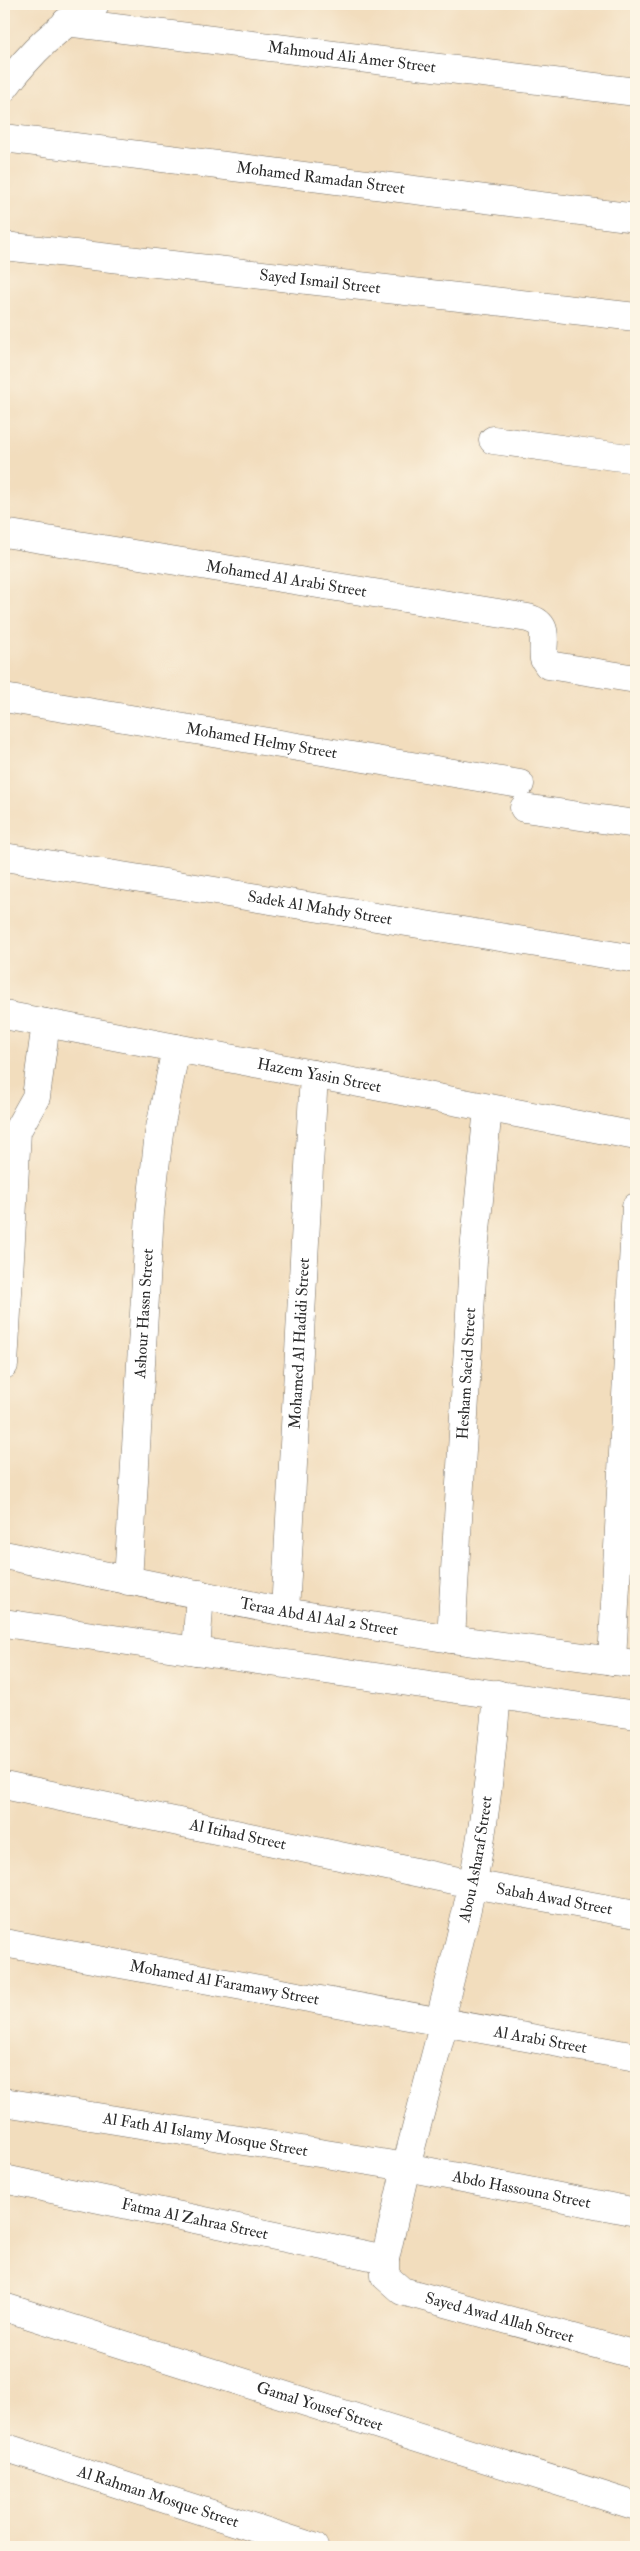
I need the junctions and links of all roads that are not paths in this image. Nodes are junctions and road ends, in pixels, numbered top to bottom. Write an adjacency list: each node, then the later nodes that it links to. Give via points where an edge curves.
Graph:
1 (95, 4): 2 (street)
2 (66, 22): 3 (street); 5 (street, Mahmoud Ali Amer Street)
3 (15, 58): 4 (street)
4 (4, 88)
5 (636, 92)
6 (4, 138): 7 (street, Mohamed Ramadan Street)
7 (636, 218)
8 (4, 246): 9 (street, Sayed Ismail Street)
9 (636, 317)
10 (493, 440): 11 (street)
11 (636, 459)
12 (4, 533): 13 (street, Mohamed Al Arabi Street, via 528,618 542,626 542,652 548,665)
13 (636, 679)
14 (4, 698): 15 (street, Mohamed Helmy Street, via 522,796)
15 (636, 824)
16 (4, 857): 17 (street, Sadek Al Mahdy Street)
17 (636, 959)
18 (4, 1015): 19 (street, Hazem Yasin Street)
19 (46, 1023): 20 (street, Hazem Yasin Street); 25 (street, via 36,1097 17,1132)
20 (176, 1048): 21 (street, Hazem Yasin Street); 27 (street, Ashour Hassn Street, via 160,1133 150,1213)
21 (314, 1074): 22 (street, Hazem Yasin Street); 29 (street, Mohamed Al Hadidi Street)
22 (488, 1108): 23 (street, Hazem Yasin Street); 31 (street, Hesham Saeid Street, via 473,1260)
23 (636, 1136)
24 (636, 1207): 33 (street)
25 (4, 1364)
26 (4, 1555): 27 (street, Teraa Abd Al Aal 2 Street)
27 (128, 1581): 28 (street, Teraa Abd Al Aal 2 Street)
28 (200, 1594): 29 (street, Teraa Abd Al Aal 2 Street); 32 (street)
29 (285, 1612): 31 (street, Teraa Abd Al Aal 2 Street)
30 (4, 1623): 32 (street)
31 (451, 1639): 33 (street, Teraa Abd Al Aal 2 Street)
32 (196, 1651): 34 (street)
33 (624, 1663)
34 (497, 1694): 35 (street); 37 (street, Abou Asharaf Street, via 489,1778)
35 (636, 1715)
36 (4, 1785): 37 (street, Al Itihad Street)
37 (472, 1884): 38 (street, Sabah Awad Street); 40 (street, Abou Asharaf Street)
38 (636, 1914)
39 (4, 1942): 40 (street, Mohamed Al Faramawy Street)
40 (441, 2022): 41 (street, Al Arabi Street); 43 (street, Abou Asharaf Street)
41 (636, 2057)
42 (4, 2102): 43 (street, Al Fath Al Islamy Mosque Street)
43 (406, 2167): 45 (street, Abdo Hassouna Street); 46 (street, Abou Asharaf Street)
44 (4, 2179): 46 (street, Fatma Al Zahraa Street)
45 (636, 2212)
46 (385, 2259): 48 (street, Sayed Awad Allah Street, via 385,2276 402,2292)
47 (4, 2307): 50 (street, Gamal Yousef Street)
48 (636, 2354)
49 (4, 2447): 51 (street, Al Rahman Mosque Street)
50 (636, 2506)
51 (314, 2547)

